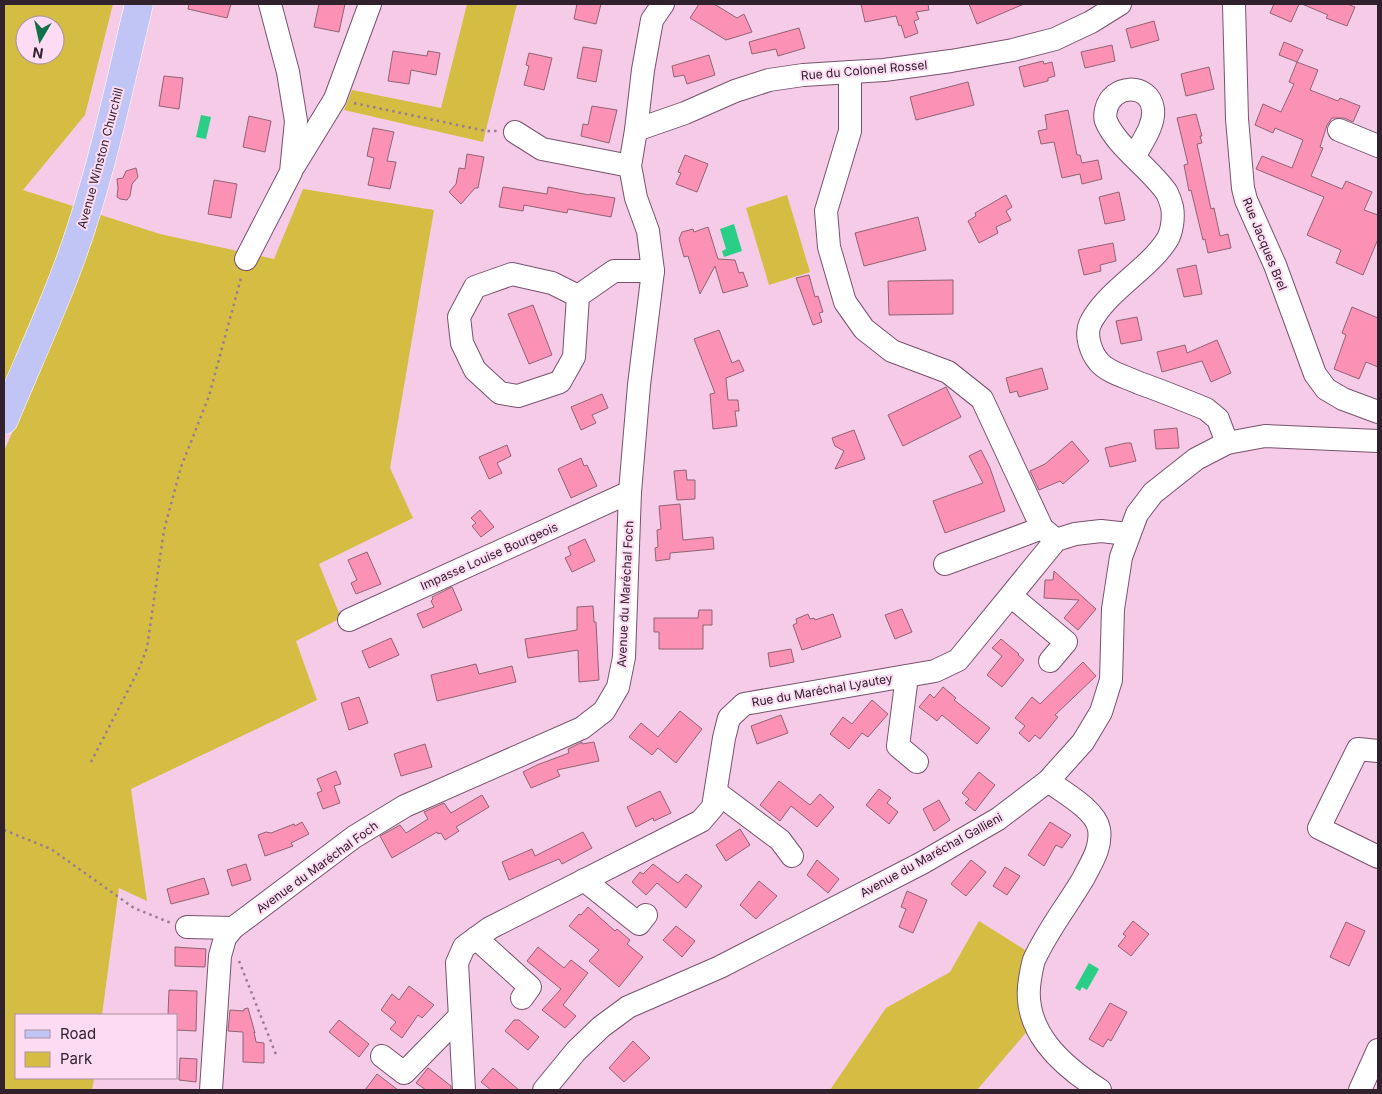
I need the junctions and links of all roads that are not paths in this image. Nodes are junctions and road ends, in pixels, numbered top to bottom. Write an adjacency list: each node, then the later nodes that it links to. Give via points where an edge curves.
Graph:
1 (139, 4): 19 (main road, Avenue Winston Churchill, via 80,231)
2 (270, 4): 14 (street, via 288,72 296,121)
3 (370, 4): 14 (street, via 335,99)
4 (1120, 4): 7 (street, Rue du Colonel Rossel, via 1055,39 1013,50 951,62)
5 (1234, 4): 18 (street, Rue Jacques Brel, via 1239,155 1246,200 1275,265 1315,374 1326,389)
6 (654, 9): 8 (street, Avenue du Maréchal Foch)
7 (850, 72): 8 (street, Rue du Colonel Rossel, via 803,74 769,80); 23 (street, via 850,131 826,211 829,247 845,302 864,329 892,351 948,372 982,399)
8 (636, 130): 13 (street, Avenue du Maréchal Foch)
9 (1339, 130): 11 (street)
10 (515, 132): 13 (street, via 542,149)
11 (1378, 146)
12 (1134, 157): 21 (street, via 1168,194 1172,224 1168,238 1159,250 1103,306 1090,325 1091,351 1100,363 1117,374 1206,409 1218,419)
13 (630, 166): 16 (street, Avenue du Maréchal Foch, via 636,198 648,231)
14 (291, 172): 15 (street)
15 (246, 259)
16 (653, 271): 17 (street, via 614,271); 22 (street, Avenue du Maréchal Foch)
17 (578, 296): 17 (street, via 552,283 512,274 475,287 459,317 462,344 475,370 500,393 518,396 560,382 574,357)
18 (1378, 412)
19 (4, 420)
20 (1378, 441): 21 (street, Avenue du Maréchal Gallieni, via 1265,436)
21 (1228, 442): 24 (street, Avenue du Maréchal Gallieni, via 1196,459 1153,493 1137,514)
22 (630, 492): 27 (street, Impasse Louise Bourgeois); 39 (street, Avenue du Maréchal Foch, via 624,658 618,687 604,711 582,728 405,806 354,837)
23 (1050, 534): 24 (street, via 1101,531); 25 (street); 26 (street, Rue du Maréchal Lyautey)
24 (1128, 534): 32 (street, Avenue du Maréchal Gallieni, via 1120,557 1113,609 1111,680 1101,712 1083,742)
25 (945, 564)
26 (1010, 596): 28 (street, via 1066,642); 29 (street, Rue du Maréchal Lyautey, via 958,660 935,671)
27 (349, 620)
28 (1050, 661)
29 (907, 676): 31 (street, Rue du Maréchal Lyautey, via 898,746); 33 (street, Rue du Maréchal Lyautey, via 744,704 729,718)
30 (1378, 751): 35 (street, via 1358,749 1320,828)
31 (917, 762)
32 (1048, 781): 47 (street, Avenue du Maréchal Gallieni, via 998,819 922,863 720,967 628,1007 576,1051); 48 (street, via 1092,814 1099,829 1098,851 1033,962 1028,991 1032,1020 1044,1041 1066,1066)
33 (716, 792): 34 (street, via 780,840); 36 (street, Rue du Maréchal Lyautey, via 713,807 701,821)
34 (792, 856)
35 (1378, 857)
36 (584, 880): 37 (street, via 639,924); 40 (street, Rue du Maréchal Lyautey)
37 (646, 915)
38 (187, 927): 39 (street)
39 (230, 932): 45 (street, via 220,956)
40 (476, 938): 41 (street, via 530,987); 42 (street, Rue du Maréchal Lyautey, via 464,947 457,963)
41 (522, 998)
42 (460, 1016): 44 (street, via 404,1073); 46 (street, Rue du Maréchal Lyautey)
43 (1378, 1050): 49 (street)
44 (382, 1056)
45 (210, 1090)
46 (464, 1090)
47 (544, 1090)
48 (1100, 1090)
49 (1360, 1090)

